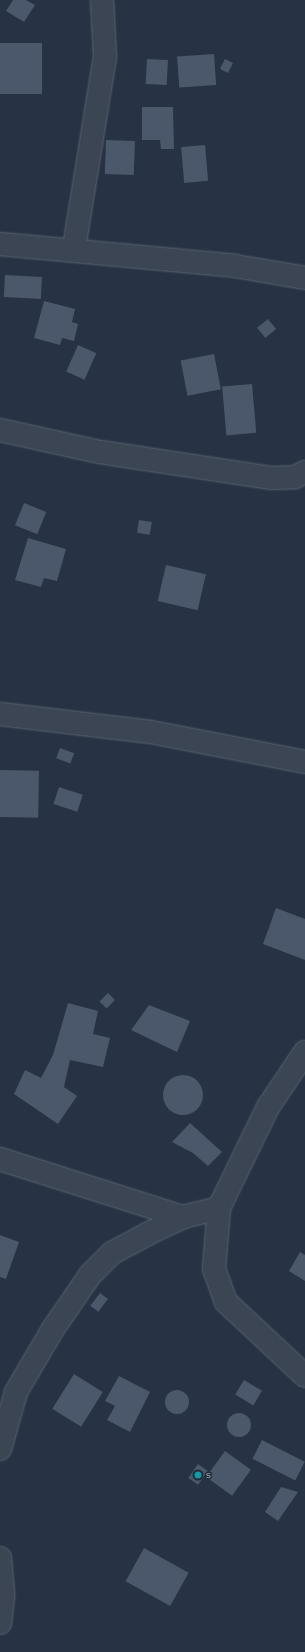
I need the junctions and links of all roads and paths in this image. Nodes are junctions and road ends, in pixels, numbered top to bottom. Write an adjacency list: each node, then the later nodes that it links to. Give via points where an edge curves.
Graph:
1 (102, 0): 3 (street, via 105,56)
2 (0, 244): 3 (street)
3 (74, 248): 4 (street, via 235,266)
4 (305, 278)
5 (0, 430): 6 (street, via 100,452 272,478 295,477)
6 (305, 472)
7 (0, 714): 8 (street, via 151,732)
8 (305, 762)
9 (305, 1052): 11 (street, via 268,1107)
10 (0, 1159): 12 (street)
11 (218, 1208): 12 (street); 13 (street, via 214,1268 226,1302)
12 (183, 1217): 14 (street, via 112,1253 90,1275 52,1329 16,1392)
13 (305, 1376)
14 (0, 1449)
15 (0, 1558): 16 (street, via 4,1596)
16 (0, 1623)

